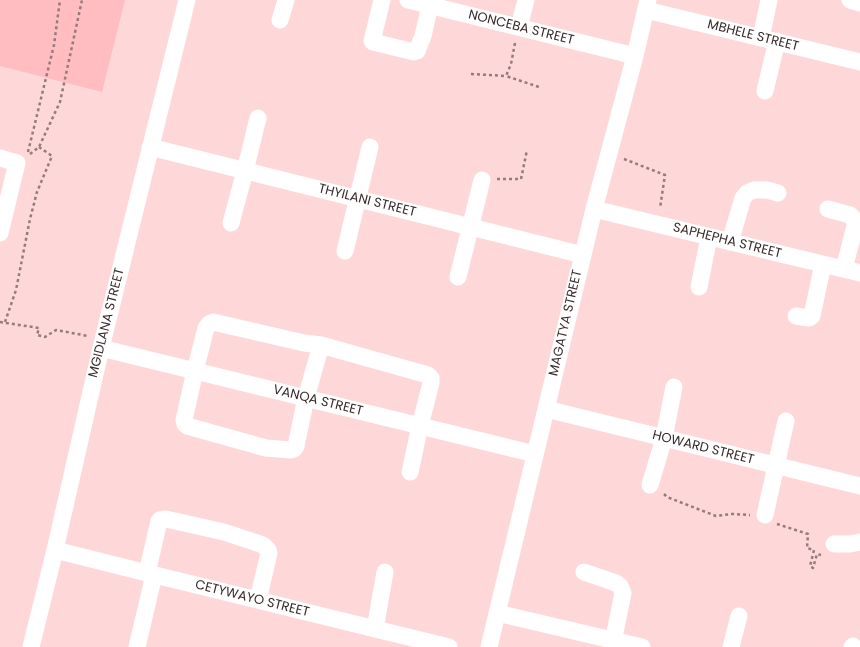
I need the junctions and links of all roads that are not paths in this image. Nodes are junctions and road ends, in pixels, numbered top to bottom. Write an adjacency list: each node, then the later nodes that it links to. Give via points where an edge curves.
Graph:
1 (187, 0): 18 (street, MGIDLANA STREET)
2 (286, 0): 11 (street)
3 (382, 0): 9 (street, via 372,41 414,52 417,51)
4 (408, 0): 9 (street, NONCEBA STREET)
5 (526, 0): 12 (street)
6 (769, 0): 13 (street)
7 (850, 0): 8 (street)
8 (860, 3)
9 (430, 5): 12 (street, NONCEBA STREET)
10 (647, 5): 13 (street, MBHELE STREET); 14 (street, MAGATYA STREET)
11 (280, 20)
12 (519, 27): 14 (street, NONCEBA STREET)
13 (769, 40): 15 (street, MBHELE STREET); 16 (street)
14 (635, 56): 25 (street, MAGATYA STREET)
15 (860, 62)
16 (765, 90)
17 (258, 118): 21 (street)
18 (150, 147): 21 (street, THYILANI STREET); 40 (street, MGIDLANA STREET)
19 (370, 147): 24 (street)
20 (0, 158): 29 (street, via 17,163)
21 (245, 171): 24 (street, THYILANI STREET); 27 (street)
22 (482, 180): 28 (street)
23 (778, 193): 31 (street, via 754,190 742,198)
24 (357, 199): 28 (street, THYILANI STREET); 32 (street)
25 (594, 209): 30 (street, SAPHEPHA STREET); 33 (street, MAGATYA STREET)
26 (828, 209): 35 (street, via 850,215 855,221)
27 (231, 224)
28 (471, 227): 33 (street, THYILANI STREET); 36 (street)
29 (0, 233)
30 (709, 237): 31 (street, SAPHEPHA STREET); 37 (street)
31 (730, 242): 34 (street, SAPHEPHA STREET)
32 (345, 251)
33 (583, 255): 44 (street, MAGATYA STREET)
34 (823, 264): 35 (street, SAPHEPHA STREET); 38 (street, via 812,316)
35 (852, 271)
36 (458, 278)
37 (700, 287)
38 (796, 316)
39 (321, 345): 41 (street, via 213,322 206,328); 43 (street); 46 (street, via 428,375 431,383)
40 (101, 348): 41 (street, VANQA STREET); 56 (street, MGIDLANA STREET)
41 (194, 371): 43 (street, VANQA STREET); 43 (street, via 184,420 187,426 266,448 294,449)
42 (674, 387): 47 (street)
43 (306, 398): 46 (street, VANQA STREET)
44 (546, 409): 47 (street, HOWARD STREET); 48 (street, MAGATYA STREET)
45 (786, 421): 49 (street)
46 (420, 426): 48 (street, VANQA STREET); 50 (street)
47 (664, 438): 49 (street, HOWARD STREET); 51 (street)
48 (535, 454): 61 (street, MAGATYA STREET)
49 (776, 466): 52 (street, HOWARD STREET); 53 (street)
50 (410, 472)
51 (650, 485)
52 (860, 486)
53 (765, 515)
54 (860, 542): 55 (street)
55 (834, 544)
56 (55, 550): 59 (street, CETYWAYO STREET); 65 (street, MGIDLANA STREET)
57 (385, 572): 63 (street)
58 (584, 572): 64 (street, via 616,583 623,593)
59 (151, 574): 60 (street, CETYWAYO STREET); 60 (street, via 160,520 166,519 224,532 263,545 268,550); 66 (street)
60 (258, 600): 63 (street, CETYWAYO STREET)
61 (497, 613): 64 (street); 68 (street, MAGATYA STREET)
62 (739, 616): 70 (street)
63 (376, 629): 67 (street, CETYWAYO STREET)
64 (613, 644): 69 (street)
65 (31, 647)
66 (137, 647)
67 (449, 647)
68 (489, 647)
69 (642, 647)
70 (731, 647)

